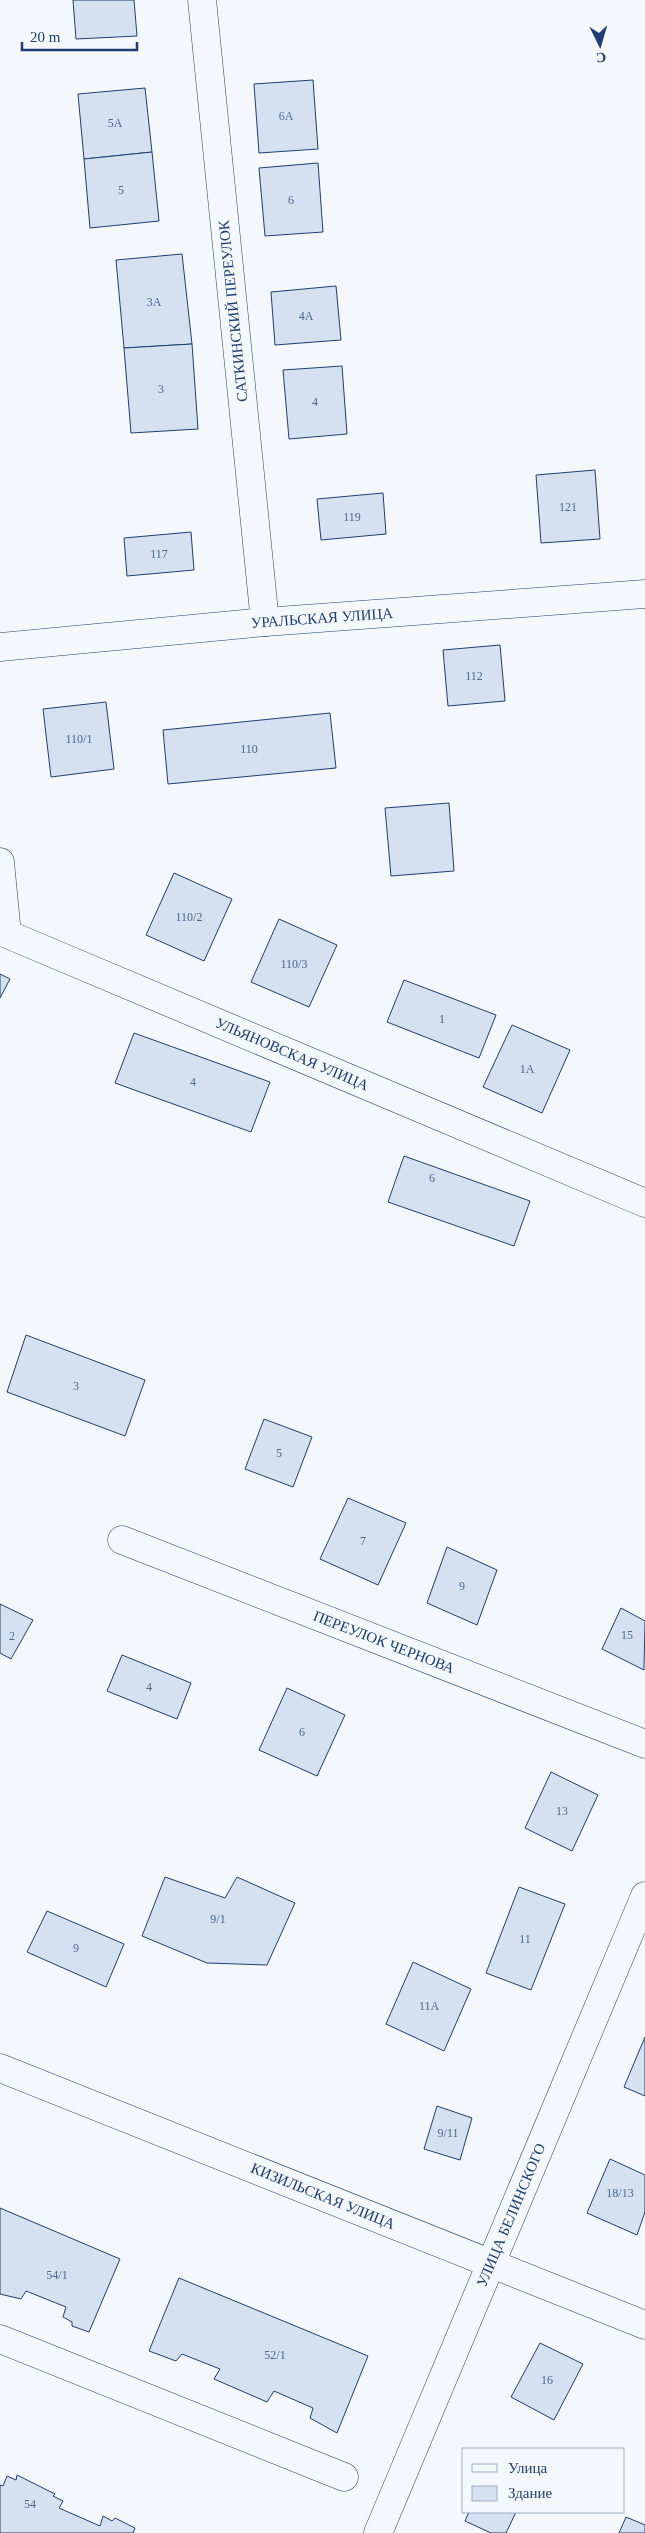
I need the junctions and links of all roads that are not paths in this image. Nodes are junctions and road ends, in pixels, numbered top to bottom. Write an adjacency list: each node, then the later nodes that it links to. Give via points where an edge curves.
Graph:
1 (202, 0): 3 (street, САТКИНСКИЙ ПЕРЕУЛОК)
2 (645, 594): 3 (street, УРАЛЬСКАЯ УЛИЦА)
3 (265, 622): 4 (street, УРАЛЬСКАЯ УЛИЦА)
4 (0, 647)
5 (0, 862): 6 (street, УЛЬЯНОВСКАЯ УЛИЦА, via 7,934)
6 (645, 1203)
7 (122, 1540): 8 (street, ПЕРЕУЛОК ЧЕРНОВА)
8 (645, 1744)
9 (645, 1896): 11 (street, УЛИЦА БЕЛИНСКОГО)
10 (0, 2068): 11 (street, КИЗИЛЬСКАЯ УЛИЦА)
11 (490, 2263): 12 (street, КИЗИЛЬСКАЯ УЛИЦА); 15 (street, УЛИЦА БЕЛИНСКОГО)
12 (645, 2325)
13 (0, 2338): 14 (street)
14 (344, 2477)
15 (378, 2533)

